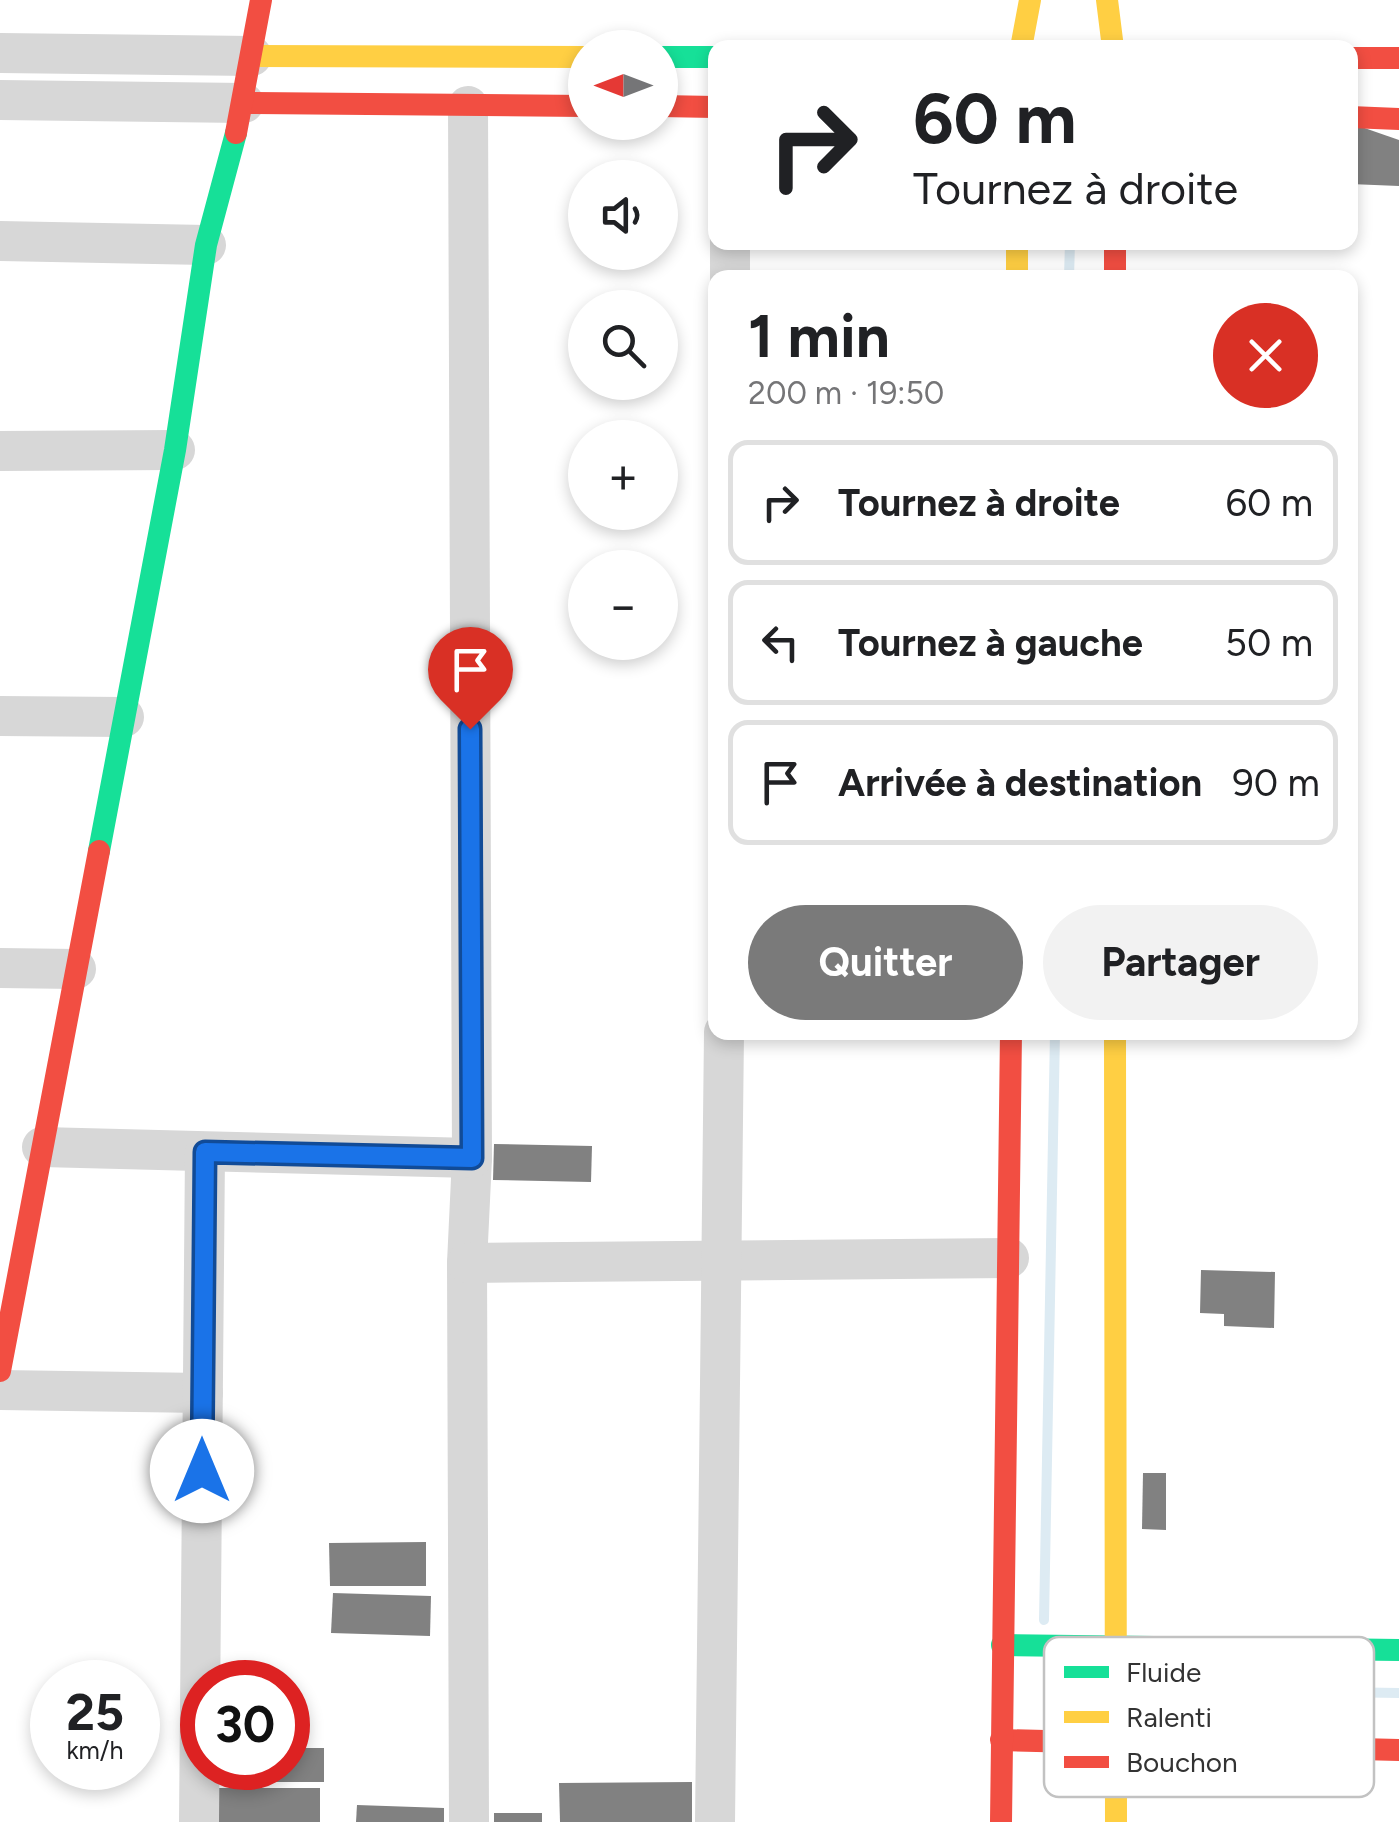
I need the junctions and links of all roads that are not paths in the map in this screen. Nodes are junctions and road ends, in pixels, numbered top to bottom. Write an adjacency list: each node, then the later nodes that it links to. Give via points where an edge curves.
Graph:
1 (261, 0): 7 (street)
2 (1030, 0): 4 (street)
3 (1107, 0): 5 (street)
4 (1022, 40)
5 (1112, 40)
6 (0, 52): 7 (street)
7 (252, 56): 8 (street); 14 (street)
8 (568, 57)
9 (678, 57): 10 (street)
10 (708, 57)
11 (1358, 58): 12 (street)
12 (1399, 58)
13 (0, 100): 14 (street)
14 (244, 103): 15 (street); 22 (street)
15 (468, 106): 16 (street); 34 (street)
16 (568, 106)
17 (678, 106): 18 (street)
18 (708, 106)
19 (1358, 118): 20 (street)
20 (1399, 118)
21 (0, 242): 22 (street)
22 (206, 245): 23 (street)
23 (175, 450): 24 (street); 26 (street)
24 (0, 451)
25 (0, 716): 26 (street)
26 (124, 717): 28 (street)
27 (0, 968): 28 (street)
28 (76, 969): 32 (street)
29 (724, 1040): 37 (street)
30 (1011, 1040): 36 (street)
31 (1115, 1040): 42 (street)
32 (42, 1148): 33 (street); 35 (street)
33 (205, 1152): 34 (street); 41 (street)
34 (472, 1158): 38 (street)
35 (14, 1223): 39 (street)
36 (1009, 1258): 37 (street); 43 (street)
37 (722, 1260): 38 (street); 53 (street)
38 (468, 1263): 52 (street)
39 (0, 1371)
40 (0, 1390): 41 (street)
41 (203, 1393): 51 (street)
42 (1114, 1637)
43 (1002, 1645): 44 (street); 47 (street)
44 (1044, 1645)
45 (1374, 1650): 46 (street)
46 (1399, 1650)
47 (1001, 1740): 48 (street); 54 (street)
48 (1044, 1740)
49 (1374, 1749): 50 (street)
50 (1399, 1750)
51 (199, 1822)
52 (469, 1822)
53 (715, 1822)
54 (1001, 1822)

